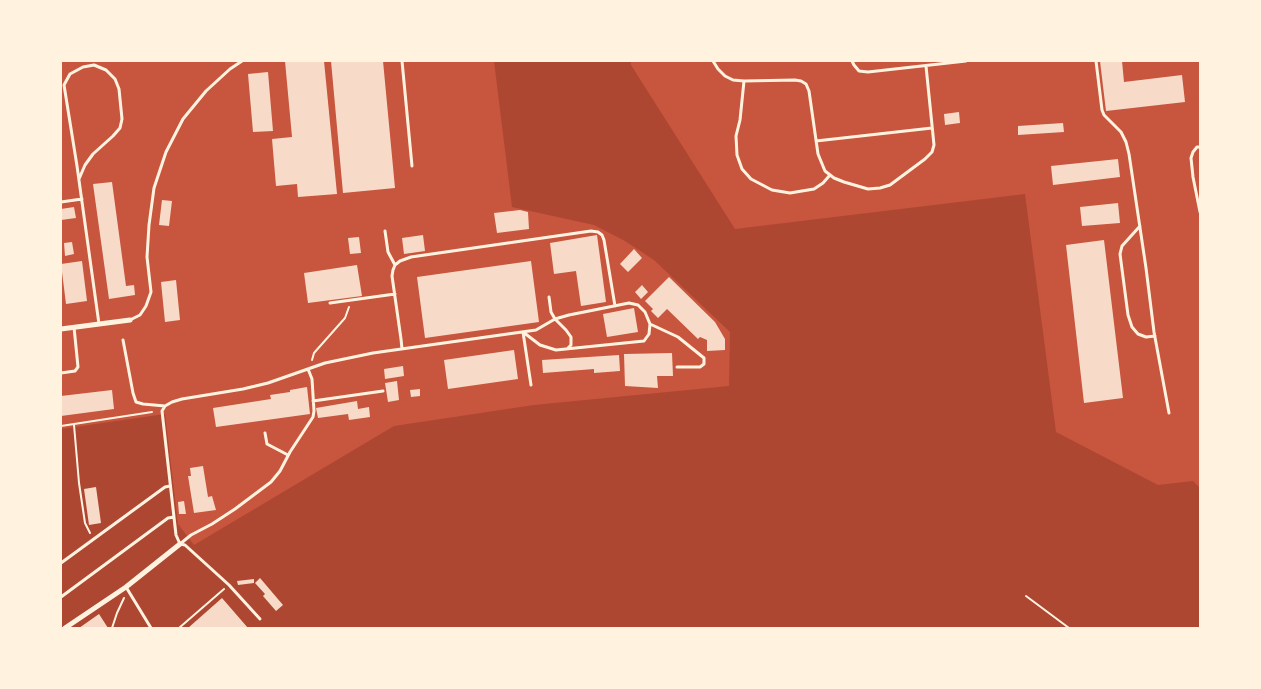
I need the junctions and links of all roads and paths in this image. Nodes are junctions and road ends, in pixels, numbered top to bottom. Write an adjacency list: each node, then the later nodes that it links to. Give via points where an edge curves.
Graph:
1 (242, 61): 27 (lane, via 206,91 183,119 166,152 154,188 149,225 147,257 151,292 140,315)
2 (402, 61): 12 (lane)
3 (713, 61): 8 (lane, via 725,76)
4 (852, 61): 7 (lane, via 859,71 868,72)
5 (966, 61): 7 (lane)
6 (1096, 61): 18 (lane, via 1102,110 1126,142)
7 (926, 66): 9 (lane)
8 (744, 81): 10 (lane, via 795,80 806,84); 13 (lane, via 736,136 737,155 751,180 772,190 790,193 814,189)
9 (932, 128): 10 (lane); 13 (lane, via 932,152 890,185 868,189)
10 (816, 141): 13 (lane, via 821,164)
11 (1200, 146): 17 (lane, via 1192,152 1191,158)
12 (412, 166)
13 (830, 175)
14 (79, 179): 14 (lane, via 64,85 70,74 94,65 115,78 122,119 120,128 93,154); 15 (lane)
15 (82, 199): 16 (lane); 28 (lane)
16 (61, 202)
17 (1200, 212)
18 (1140, 226): 33 (lane); 33 (lane, via 1122,246 1120,254 1128,315 1138,334)
19 (385, 231): 20 (lane, via 388,252)
20 (395, 265): 21 (lane, via 392,276); 25 (lane, via 411,257 598,232 604,240)
21 (395, 294): 23 (lane); 35 (lane)
22 (549, 297): 26 (lane)
23 (351, 300): 24 (lane); 38 (path, via 345,318 314,353)
24 (330, 303)
25 (615, 306): 26 (lane); 29 (lane, via 638,305)
26 (555, 319): 32 (lane, via 536,330); 36 (lane, via 571,337 572,345)
27 (130, 320): 28 (street)
28 (99, 324): 30 (street)
29 (650, 324): 36 (lane, via 649,334 644,340); 37 (lane, via 678,337 704,358 700,367)
30 (74, 327): 31 (street); 39 (lane, via 78,367)
31 (61, 329)
32 (523, 332): 35 (lane); 36 (lane, via 540,345 556,350); 40 (lane)
33 (1155, 336): 45 (lane)
34 (123, 340): 43 (lane, via 136,402)
35 (402, 349): 38 (lane, via 325,363)
36 (568, 349)
37 (677, 367)
38 (309, 369): 42 (lane); 43 (lane, via 268,383 182,399)
39 (61, 372)
40 (531, 385)
41 (383, 391): 42 (lane)
42 (313, 401): 49 (lane, via 313,417)
43 (165, 406): 44 (lane)
44 (162, 411): 46 (path); 50 (lane)
45 (1169, 413)
46 (74, 425): 47 (path); 52 (path, via 84,523)
47 (61, 426)
48 (265, 433): 49 (lane, via 267,444)
49 (288, 455): 53 (lane, via 272,482)
50 (171, 486): 51 (lane); 52 (lane, via 165,487)
51 (174, 517): 53 (lane); 58 (lane, via 168,518)
52 (93, 539): 54 (lane)
53 (180, 544): 55 (lane); 56 (street)
54 (61, 563)
55 (230, 585): 59 (lane); 63 (path)
56 (128, 590): 60 (street); 61 (path); 62 (lane)
57 (1026, 596): 64 (path)
58 (61, 597)
59 (260, 619)
60 (65, 628)
61 (112, 628)
62 (151, 628)
63 (179, 628)
64 (1070, 628)

